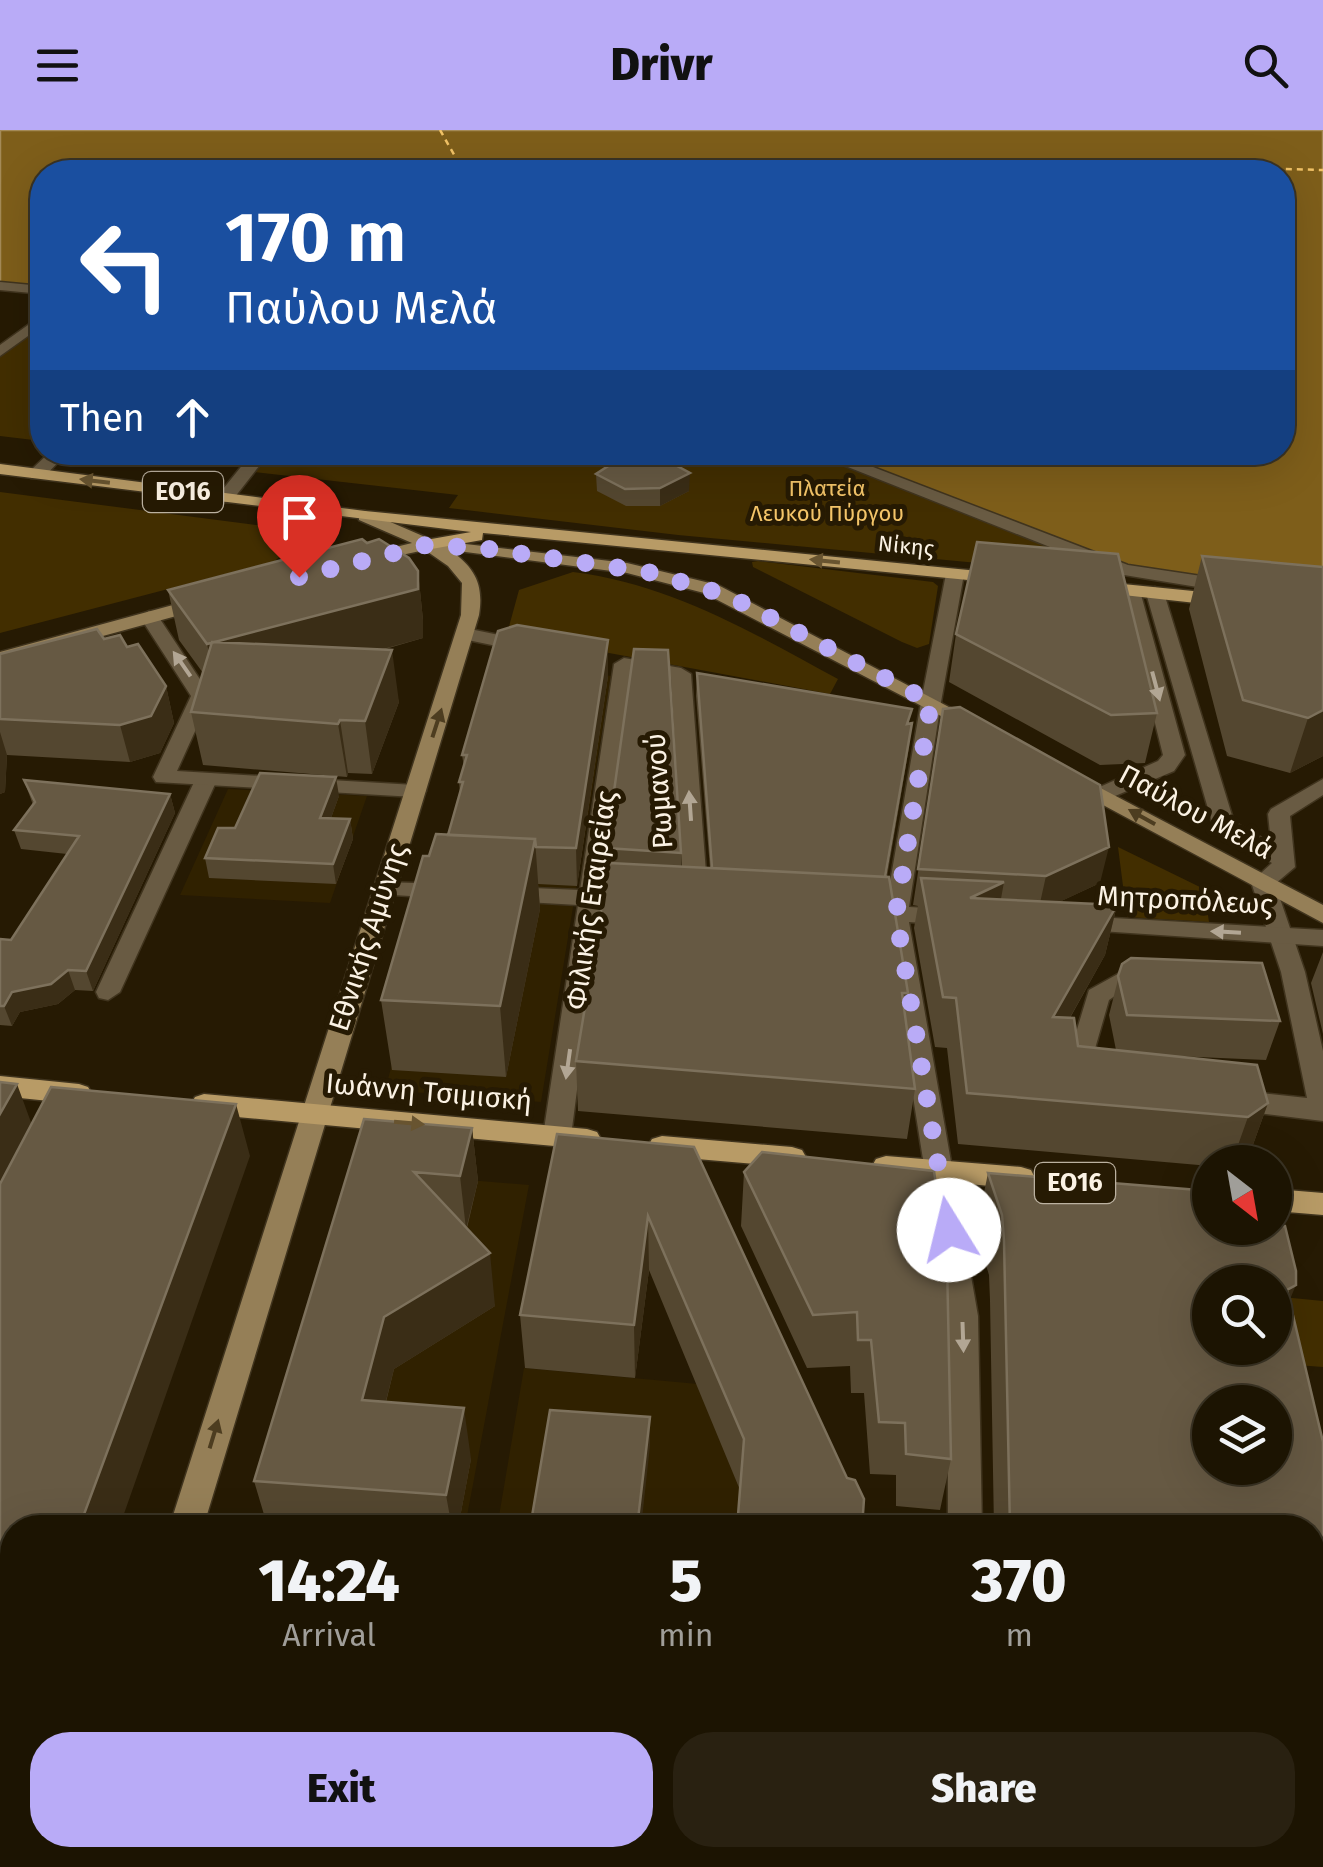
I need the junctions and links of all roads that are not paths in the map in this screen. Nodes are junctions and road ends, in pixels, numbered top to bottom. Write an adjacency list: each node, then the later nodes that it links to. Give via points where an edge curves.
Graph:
1 (0, 286): 2 (street)
2 (30, 289)
3 (30, 328): 4 (street)
4 (0, 352)
5 (46, 465): 9 (street)
6 (251, 465): 10 (street)
7 (852, 465): 20 (street, Νίκης, via 1124,570)
8 (0, 469): 9 (main road, ΕΟ16)
9 (37, 474): 10 (main road, ΕΟ16, one-way to 9)
10 (224, 498): 11 (main road, ΕΟ16)
11 (365, 516): 12 (main road, Νίκης / ΕΟ16); 13 (main road, Εθνικής Αμύνης)
12 (526, 532): 13 (main road); 15 (main road, Νίκης / ΕΟ16, one-way to 12)
13 (426, 545): 14 (main road); 23 (main road, Εθνικής Αμύνης, via 470,582); 27 (main road, via 590,562 693,583 770,616)
14 (345, 566)
15 (956, 574): 16 (main road, Νίκης / ΕΟ16); 27 (street)
16 (1014, 580)
17 (1073, 586): 18 (main road, Νίκης)
18 (1131, 591): 19 (main road, Νίκης); 33 (street, one-way to 33, via 1174,755 1166,766)
19 (1155, 594): 20 (main road, Νίκης); 34 (street, via 1224,826)
20 (1248, 595)
21 (224, 597): 22 (main road)
22 (149, 617): 25 (main road); 30 (street, one-way to 22, via 164,776 202,696)
23 (465, 634): 24 (street); 32 (main road, Εθνικής Αμύνης, one-way to 23)
24 (540, 648)
25 (0, 658)
26 (616, 662): 37 (street, Φιλικής Εταιρείας); 37 (street, Ρωμανού, one-way to 26, via 689,903 691,676)
27 (923, 713): 28 (main road); 39 (street)
28 (999, 739)
29 (1050, 767): 33 (main road, Παύλου Μελά)
30 (206, 780): 32 (street); 48 (street)
31 (1323, 785): 34 (street, via 1279,814)
32 (415, 791): 36 (main road, Εθνικής Αμύνης)
33 (1101, 794): 35 (main road, Παύλου Μελά, one-way to 33)
34 (1283, 860): 35 (street, via 1284,867)
35 (1263, 882): 40 (main road, Παύλου Μελά); 43 (street)
36 (384, 889): 37 (street); 56 (main road, Εθνικής Αμύνης)
37 (592, 898): 58 (street, Φιλικής Εταιρείας, one-way to 58)
38 (836, 911): 39 (street)
39 (896, 914): 41 (street); 62 (street)
40 (1323, 914)
41 (974, 918)
42 (1053, 922): 43 (street, Μητροπόλεως, one-way to 42)
43 (1282, 935): 44 (street, Μητροπόλεως); 47 (street)
44 (1323, 938)
45 (1160, 968): 49 (street, via 1140,968 1098,996)
46 (1258, 971): 47 (street)
47 (1293, 972): 55 (street)
48 (108, 992)
49 (1081, 1060)
50 (0, 1086): 51 (main road)
51 (75, 1094): 52 (main road); 57 (street)
52 (112, 1097)
53 (1213, 1098): 55 (street)
54 (168, 1101): 56 (main road, Ιωάννη Τσιμισκή)
55 (1323, 1110)
56 (312, 1114): 58 (main road, Ιωάννη Τσιμισκή, one-way to 58); 67 (main road, Εθνικής Αμύνης, one-way to 56)
57 (58, 1127)
58 (557, 1136): 59 (main road, Ιωάννη Τσιμισκή)
59 (687, 1148): 60 (main road, Ιωάννη Τσιμισκή); 64 (street)
60 (823, 1160)
61 (862, 1164): 62 (main road, ΕΟ16)
62 (940, 1171): 63 (main road, ΕΟ16); 68 (street, one-way to 68, via 963,1316)
63 (1056, 1181)
64 (702, 1184)
65 (1292, 1201): 66 (main road)
66 (1323, 1204)
67 (190, 1515)
68 (965, 1515)

